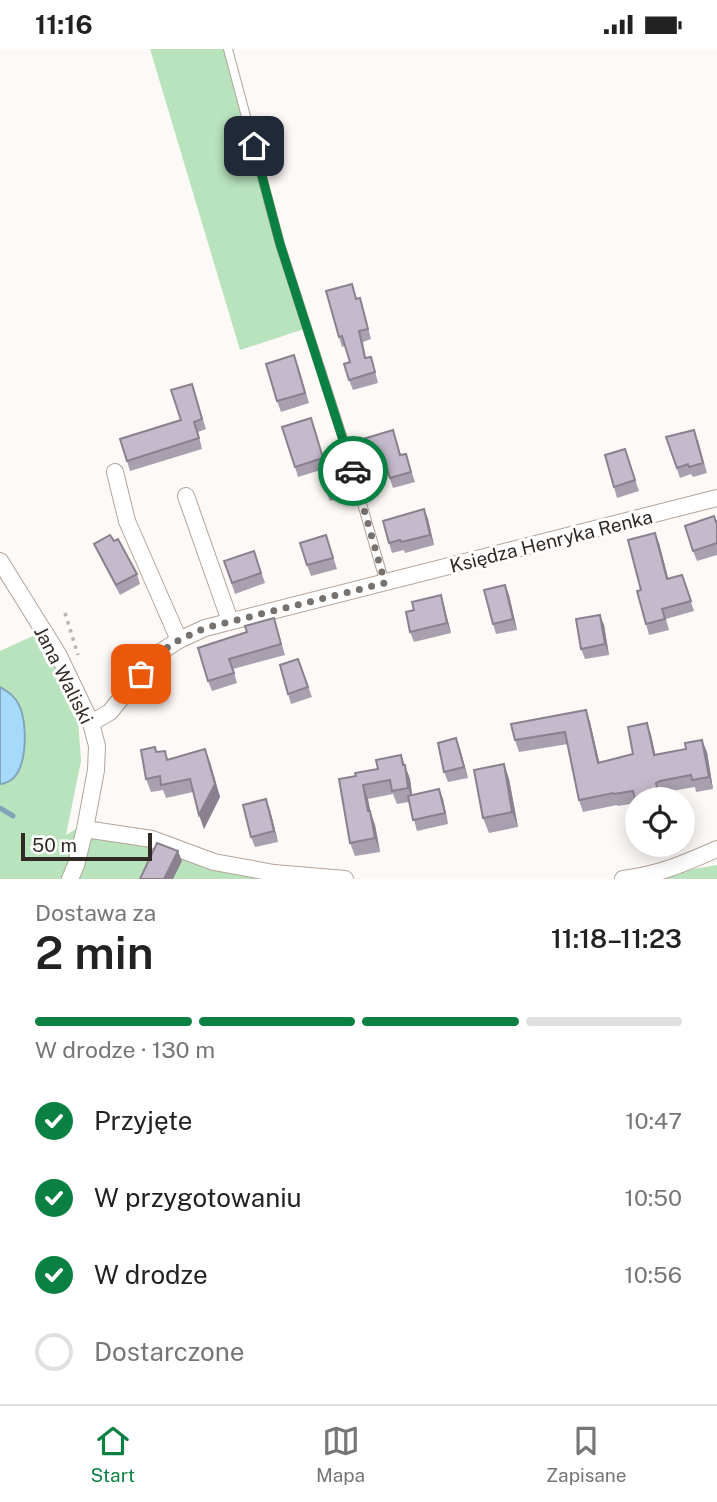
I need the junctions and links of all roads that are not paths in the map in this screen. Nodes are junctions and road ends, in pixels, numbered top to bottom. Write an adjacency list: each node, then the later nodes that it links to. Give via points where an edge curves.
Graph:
1 (228, 49): 6 (lane, via 280,244)
2 (115, 472): 8 (street, via 127,521)
3 (186, 496): 7 (street)
4 (717, 498): 6 (street, Księdza Henryka Renka)
5 (0, 561): 9 (street, Jana Waliski, via 58,654)
6 (385, 583): 7 (street, Księdza Henryka Renka)
7 (230, 621): 8 (street, Księdza Henryka Renka)
8 (179, 640): 9 (street, Księdza Henryka Renka, via 156,655 110,712)
9 (91, 723): 10 (street, Jana Waliski, via 97,746 96,770)
10 (85, 829): 12 (street, Jana Waliski); 13 (street, via 152,839 215,862)
11 (717, 849): 14 (street, via 674,868)
12 (70, 879)
13 (345, 879)
14 (623, 879)

